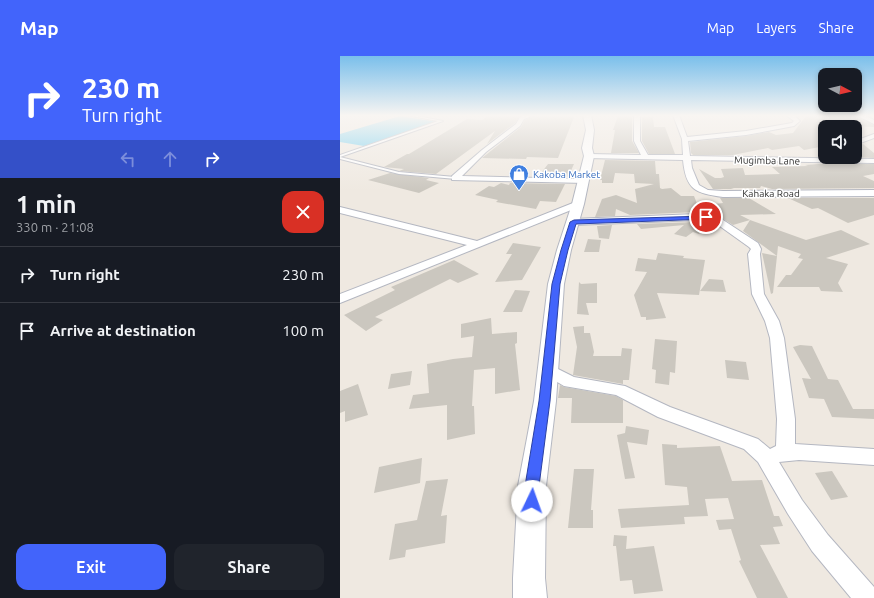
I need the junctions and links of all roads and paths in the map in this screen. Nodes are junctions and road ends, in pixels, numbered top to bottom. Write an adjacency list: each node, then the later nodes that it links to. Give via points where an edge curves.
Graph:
1 (387, 140): 9 (lane)
2 (497, 140): 13 (street)
3 (588, 140): 7 (main road)
4 (638, 140): 8 (street)
5 (685, 140): 10 (street, Kahaka Road)
6 (818, 155): 11 (street)
7 (589, 156): 8 (street, Mugimba Lane); 14 (main road)
8 (645, 156): 10 (street, Mugimba Lane)
9 (340, 157): 13 (lane, via 400,173)
10 (687, 158): 11 (street, Mugimba Lane); 15 (street, Kahaka Road, via 695,186 707,192)
11 (804, 161): 12 (street, Mugimba Lane)
12 (874, 161)
13 (455, 178): 14 (street)
14 (583, 181): 17 (main road)
15 (874, 193)
16 (340, 210): 18 (street)
17 (576, 213): 18 (street); 20 (main road, via 556,284); 21 (street, via 713,218 754,245 758,294 772,321 777,338 786,419)
18 (477, 244): 19 (street)
19 (340, 299)
20 (548, 369): 22 (street, via 570,382 619,390 664,412 751,444); 24 (main road, via 532,486)
21 (786, 452): 22 (street); 23 (street)
22 (765, 456): 25 (street, via 820,543)
23 (874, 457)
24 (530, 598)
25 (868, 598)

